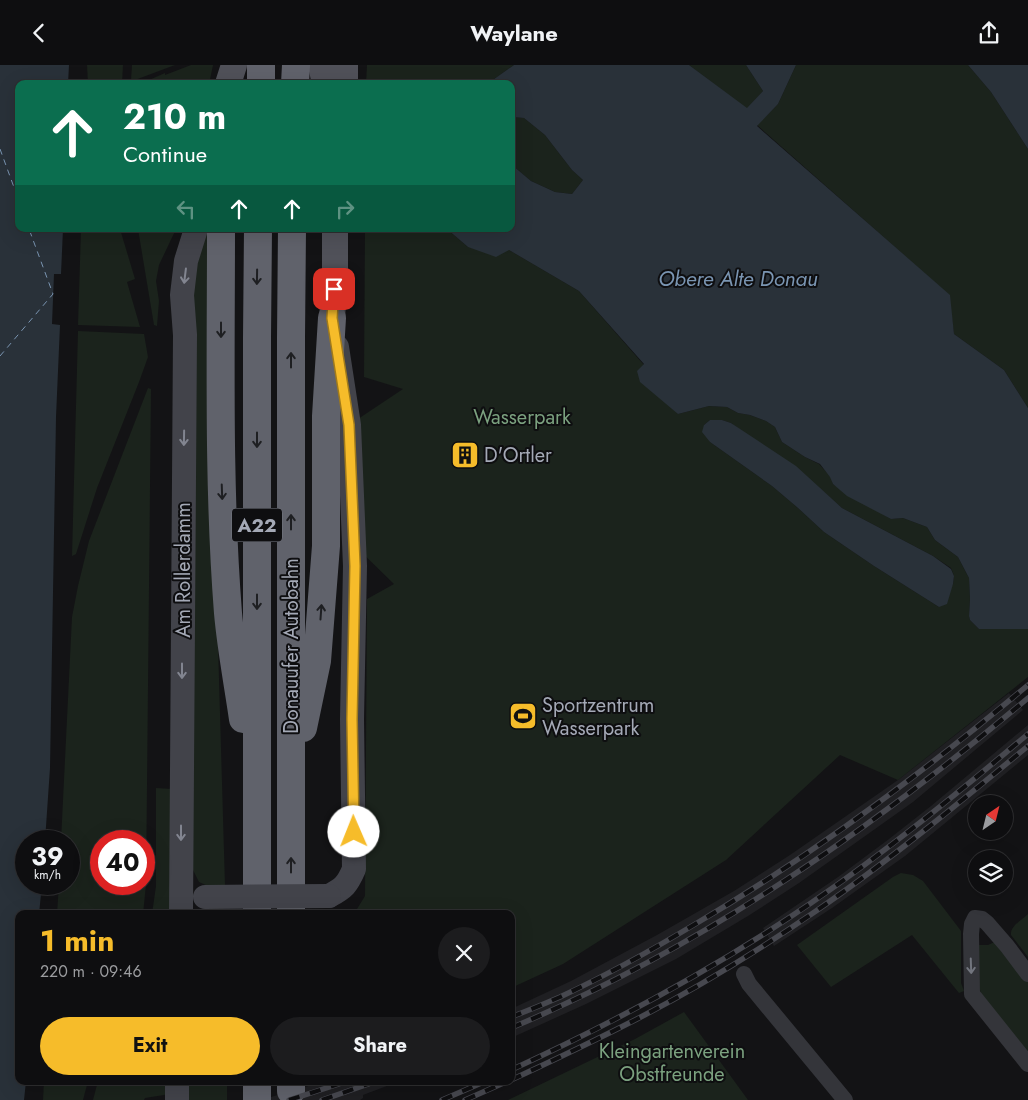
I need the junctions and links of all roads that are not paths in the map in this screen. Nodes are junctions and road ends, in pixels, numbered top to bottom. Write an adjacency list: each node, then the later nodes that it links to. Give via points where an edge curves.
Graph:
1 (234, 65): 6 (main road)
2 (261, 65): 7 (highway)
3 (296, 65): 8 (highway)
4 (321, 65): 9 (main road)
5 (345, 65): 10 (main road)
6 (229, 80)
7 (261, 80)
8 (295, 80)
9 (324, 80)
10 (345, 80)
11 (195, 232): 19 (street, Am Rollerdamm, one-way to 19, via 186,261 182,295 185,335)
12 (221, 232): 18 (highway, one-way to 18, via 223,526 228,605)
13 (258, 232): 18 (highway, Donauufer Autobahn / A22, one-way to 18)
14 (292, 232): 17 (highway, Donauufer Autobahn / A22, one-way to 14)
15 (335, 232): 16 (main road)
16 (332, 318): 17 (highway, one-way to 16, via 317,661 326,546 326,416); 19 (street, bridge, via 349,425 355,566 354,869 348,883 329,896 205,897)
17 (291, 781): 21 (highway, Donauufer Autobahn / A22, one-way to 17)
18 (257, 822): 20 (highway, Donauufer Autobahn / A22)
19 (181, 905)
20 (257, 910)
21 (291, 910)
22 (744, 974): 29 (street)
23 (1028, 974): 24 (street, one-way to 24, via 988,923 975,918 971,934 972,994)
24 (1028, 1064)
25 (177, 1085): 27 (street)
26 (257, 1085): 28 (highway)
27 (176, 1100)
28 (257, 1100)
29 (845, 1100)

